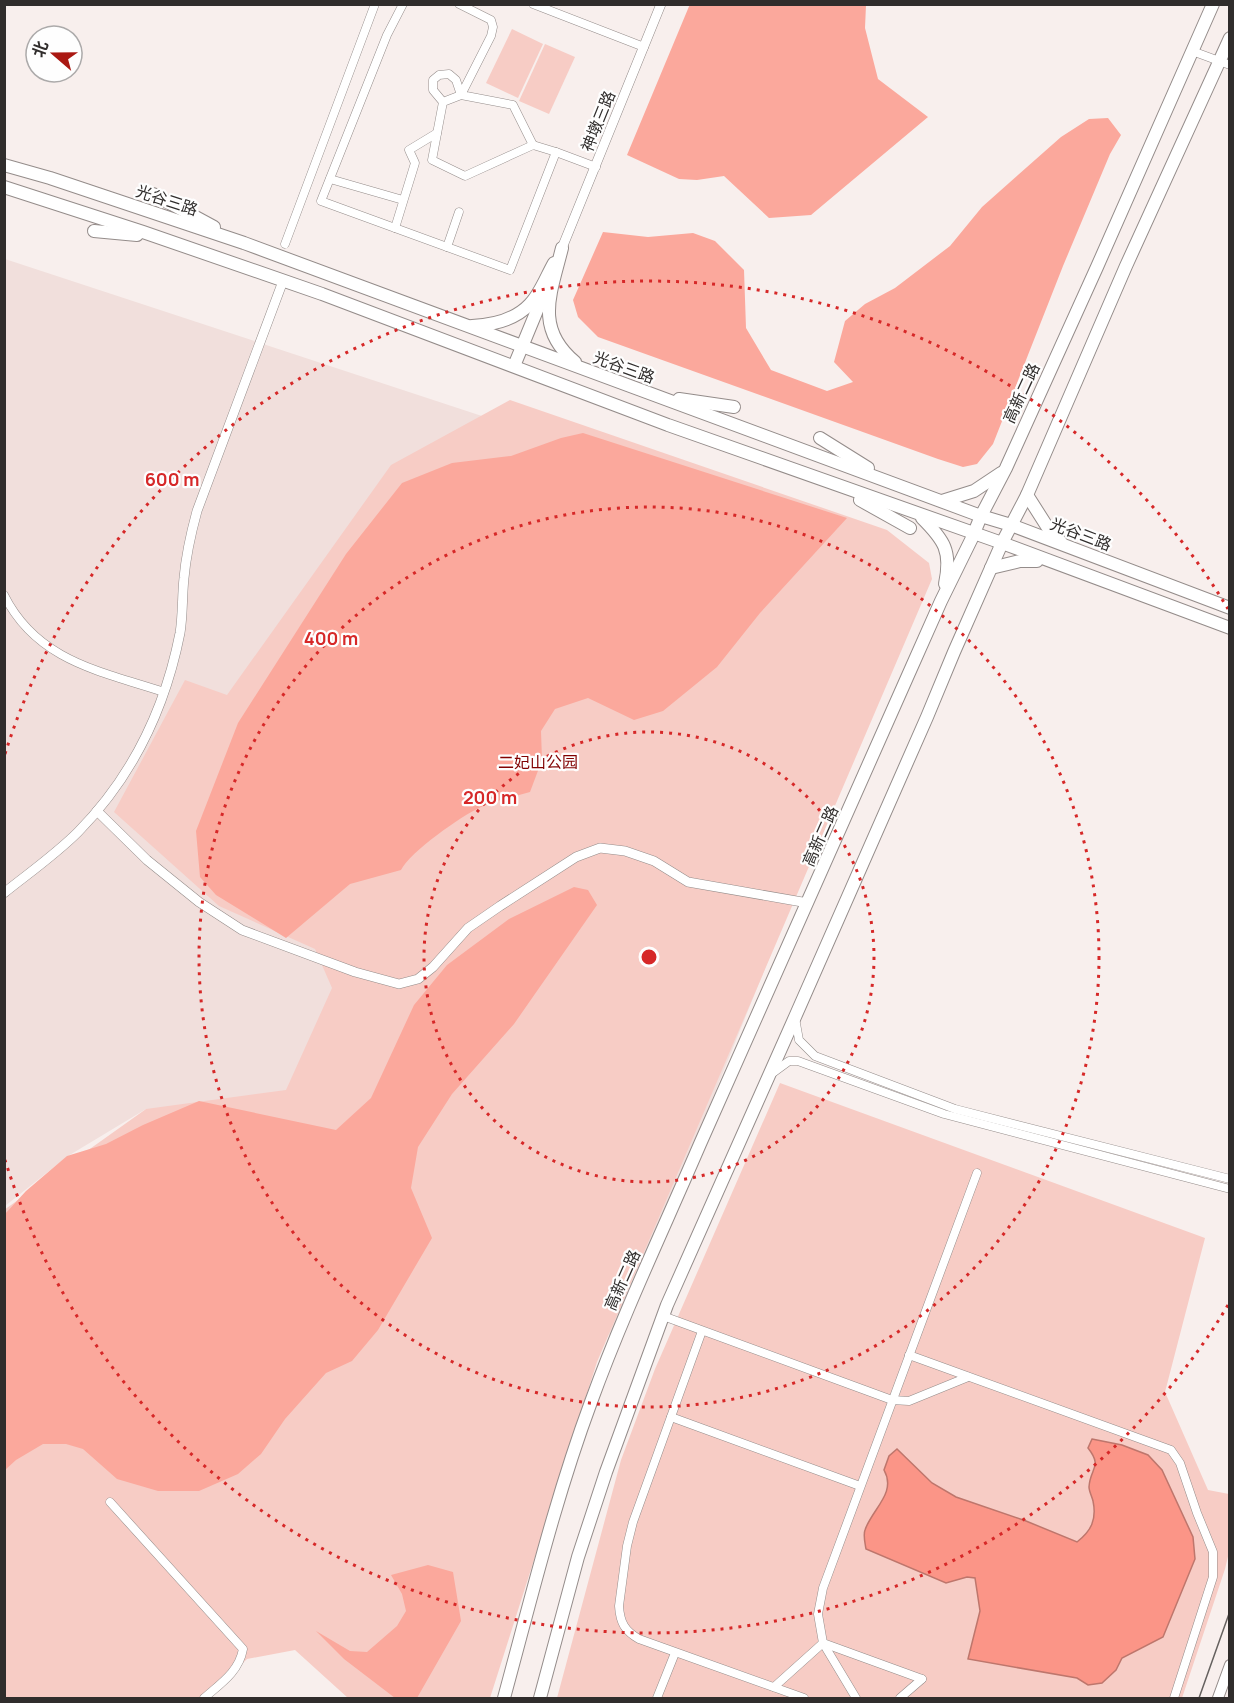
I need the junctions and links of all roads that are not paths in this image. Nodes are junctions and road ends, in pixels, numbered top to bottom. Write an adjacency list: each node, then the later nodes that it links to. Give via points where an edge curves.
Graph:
1 (375, 4): 27 (street)
2 (403, 4): 18 (street)
3 (459, 4): 11 (street, via 491,20 493,27)
4 (533, 4): 8 (street)
5 (662, 4): 8 (street, 神墩三路)
6 (1213, 4): 9 (main road, 高新二路)
7 (1230, 38): 10 (main road)
8 (644, 47): 17 (street, 神墩三路)
9 (1192, 51): 10 (street); 38 (main road, 高新二路)
10 (1224, 63): 41 (main road, via 1122,277)
11 (461, 95): 12 (street); 12 (street, via 456,80 449,74 439,75 433,80 433,90); 14 (street, via 513,105)
12 (443, 102): 13 (street)
13 (437, 134): 14 (street, via 432,160 465,176); 21 (street, via 409,150 415,163)
14 (533, 145): 15 (street)
15 (556, 152): 17 (street); 28 (street, via 510,270)
16 (4, 165): 26 (main road, 光谷三路)
17 (596, 167): 29 (street, 神墩三路)
18 (330, 179): 21 (street); 23 (street, via 321,201)
19 (4, 187): 25 (main road)
20 (153, 194): 26 (main road)
21 (404, 200): 23 (street)
22 (459, 212): 28 (street)
23 (395, 228): 28 (street)
24 (93, 231): 25 (main road)
25 (157, 236): 30 (main road)
26 (244, 243): 31 (main road, 光谷三路)
27 (285, 244)
28 (447, 247)
29 (562, 249): 31 (main road, via 530,304 489,326); 32 (main road); 34 (main road, via 548,315 553,337 562,352)
30 (283, 281): 33 (main road); 56 (street, via 197,511 184,576 180,630)
31 (467, 327): 32 (main road, 光谷三路)
32 (522, 347): 33 (main road); 34 (main road, 光谷三路)
33 (514, 366): 40 (main road)
34 (583, 370): 35 (main road, 光谷三路)
35 (652, 395): 36 (main road); 39 (main road, 光谷三路)
36 (734, 407)
37 (820, 438): 39 (main road)
38 (1005, 468): 42 (main road, via 974,491); 44 (main road, 高新二路)
39 (889, 482): 42 (main road, 光谷三路)
40 (827, 483): 43 (main road); 46 (main road)
41 (1027, 495): 45 (main road); 49 (main road)
42 (942, 501): 44 (main road, 光谷三路)
43 (919, 515): 47 (main road); 53 (main road, via 942,539 948,555)
44 (981, 516): 45 (main road, 光谷三路); 47 (main road, 高新二路)
45 (1011, 525): 48 (main road); 49 (main road, 光谷三路)
46 (910, 528)
47 (974, 534): 48 (main road); 53 (main road, 高新二路)
48 (1002, 543): 50 (main road); 51 (main road)
49 (1064, 545): 54 (main road, 光谷三路)
50 (1045, 561): 51 (main road, via 1020,561); 55 (main road)
51 (991, 568): 60 (main road)
52 (4, 595): 56 (street, via 32,634 53,651 79,664)
53 (941, 601): 59 (main road, 高新二路)
54 (1230, 608)
55 (1230, 628)
56 (164, 692): 57 (street, via 152,726)
57 (97, 811): 58 (street, via 77,833); 59 (street, via 147,860 242,930 399,984 418,980 468,928 500,906 576,857 600,848 654,861 688,882)
58 (4, 893)
59 (808, 903): 78 (main road, 高新二路, via 603,1370 568,1470)
60 (795, 1017): 61 (main road); 63 (street, via 799,1040 815,1056 914,1095)
61 (766, 1079): 64 (street, via 778,1067 798,1061 944,1114); 65 (main road)
62 (977, 1173): 67 (street)
63 (1230, 1179)
64 (1230, 1189)
65 (663, 1316): 66 (street); 79 (main road, via 578,1557)
66 (702, 1331): 69 (street); 70 (street)
67 (909, 1355): 68 (street); 69 (street)
68 (968, 1377): 69 (street, via 909,1401); 84 (street, via 1157,1444 1171,1450 1180,1463 1213,1552 1213,1577)
69 (892, 1400): 71 (street)
70 (671, 1417): 71 (street); 74 (street, via 633,1522 619,1606 622,1625 629,1633)
71 (860, 1486): 73 (street, via 823,1588 818,1614)
72 (110, 1502): 77 (street, via 243,1649 241,1662)
73 (823, 1643): 76 (street); 82 (street); 83 (street, via 922,1680)
74 (675, 1653): 76 (street); 80 (street)
75 (1230, 1665): 85 (main road)
76 (774, 1688): 81 (street)
77 (204, 1698)
78 (504, 1698)
79 (540, 1698)
80 (657, 1698)
81 (804, 1698)
82 (856, 1698)
83 (900, 1698)
84 (1174, 1698)
85 (1218, 1698)

